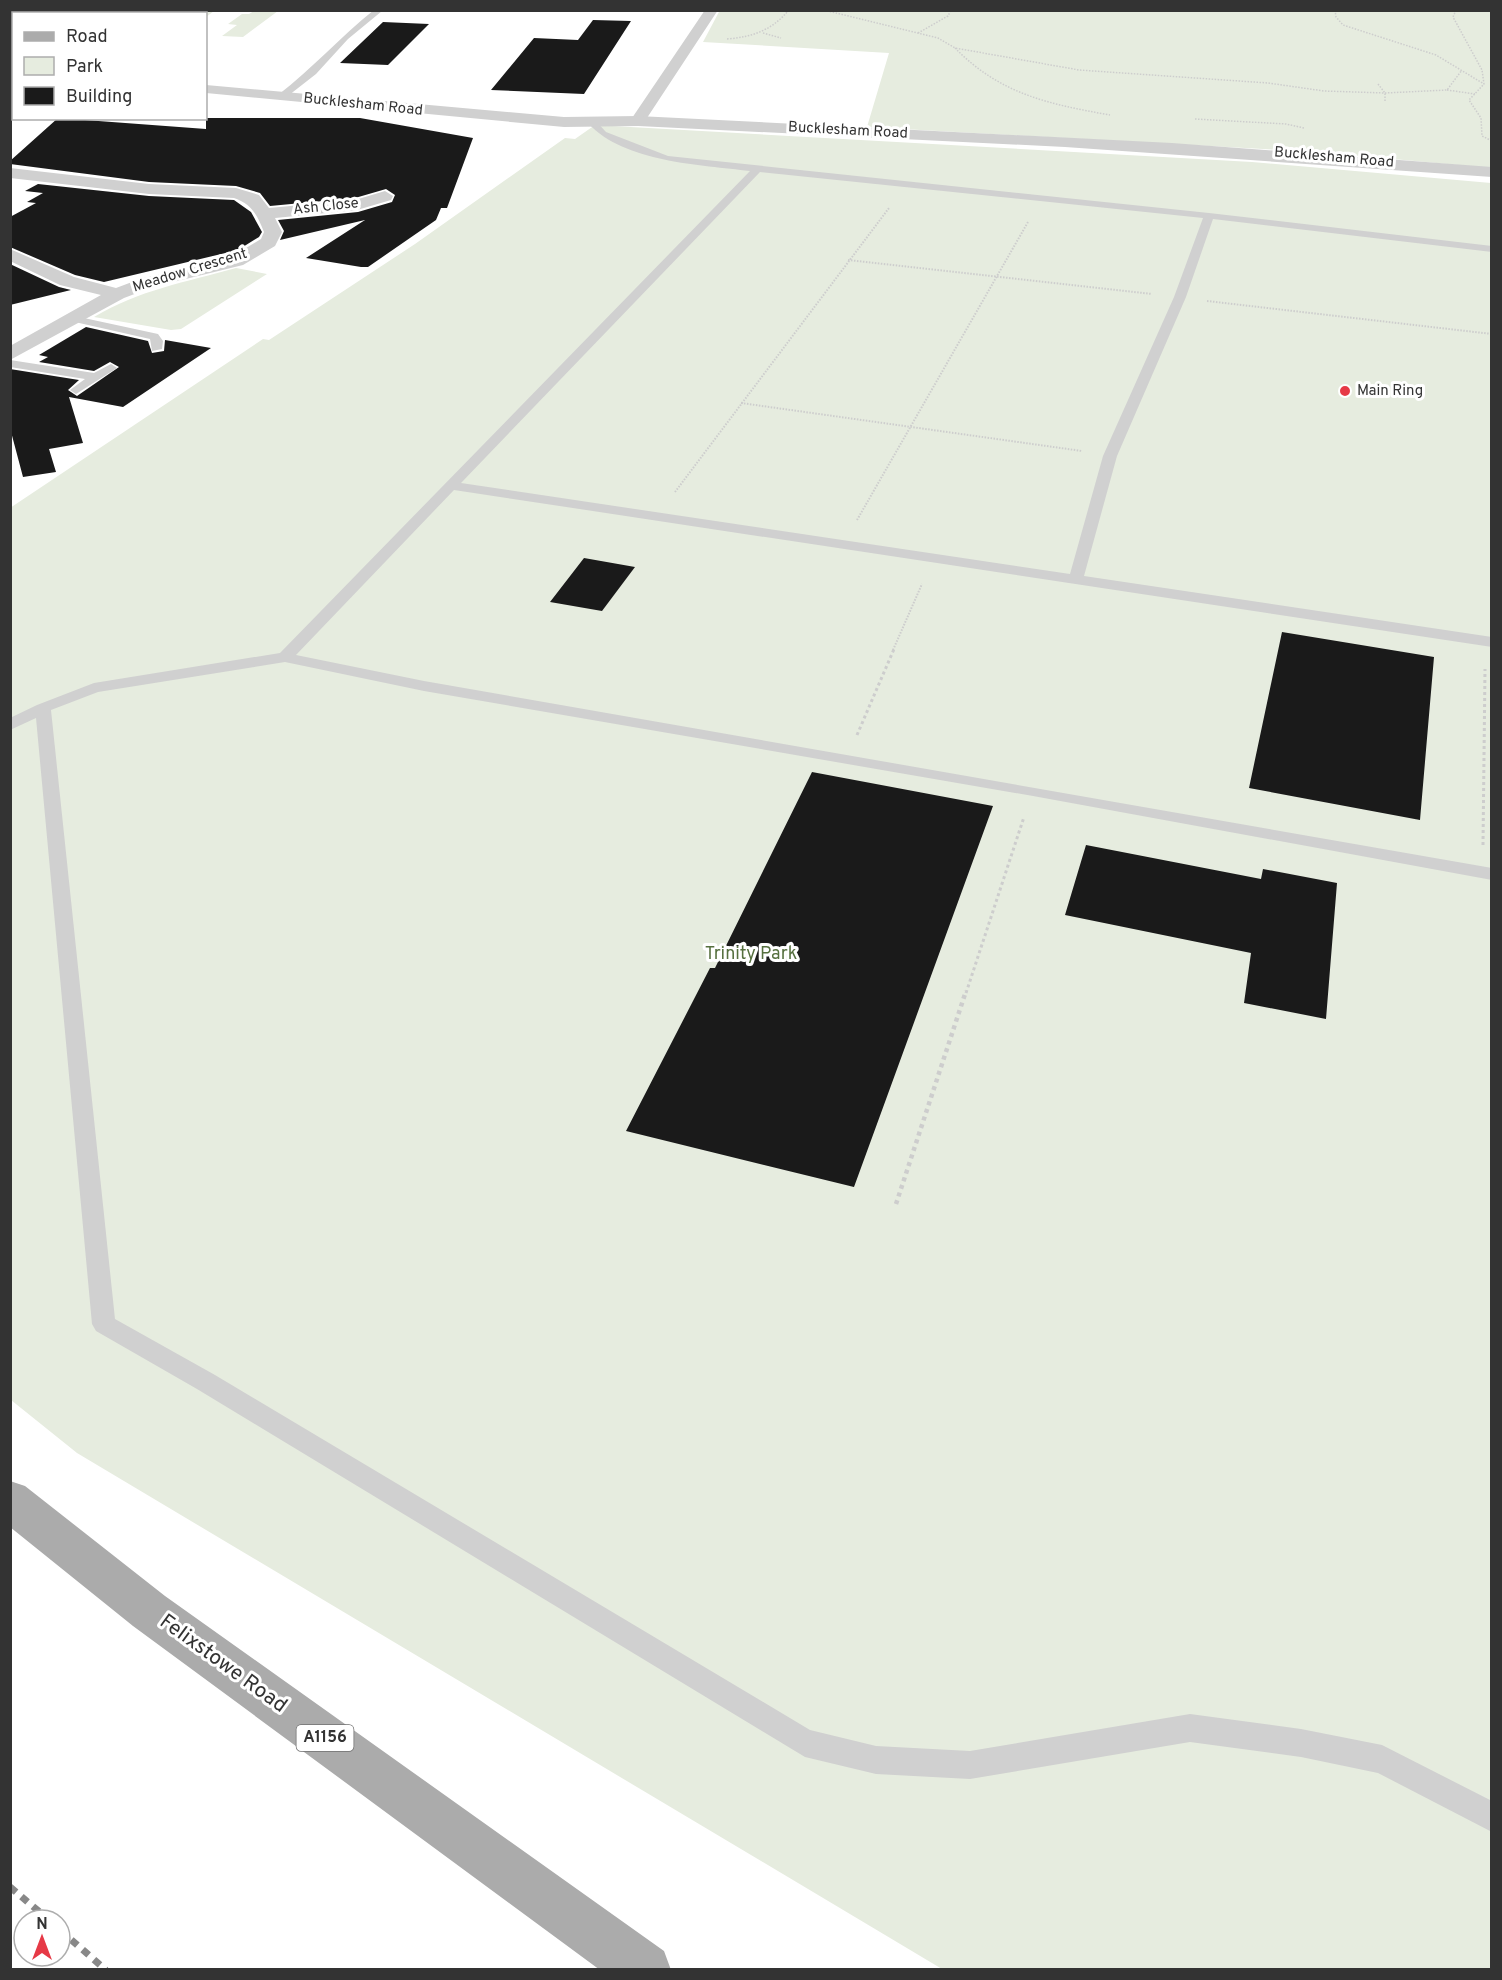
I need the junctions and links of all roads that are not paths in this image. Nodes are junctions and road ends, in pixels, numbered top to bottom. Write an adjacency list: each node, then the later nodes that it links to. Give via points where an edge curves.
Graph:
1 (378, 10): 4 (lane)
2 (711, 10): 5 (street)
3 (207, 89): 4 (street, Bucklesham Road)
4 (281, 97): 6 (street, Bucklesham Road)
5 (638, 121): 6 (street, Bucklesham Road); 8 (street, Bucklesham Road, via 1241,151)
6 (592, 122): 7 (lane, via 603,134 666,159)
7 (758, 168): 12 (lane); 23 (lane)
8 (1491, 172)
9 (10, 173): 11 (street, via 149,189 236,194 253,199)
10 (385, 196): 11 (street, Ash Close, via 357,205)
11 (266, 214): 15 (street, Meadow Crescent, via 273,232 269,242 255,252 237,261)
12 (1209, 216): 13 (lane); 24 (lane, via 1180,297 1110,456)
13 (1491, 249)
14 (10, 254): 15 (street, via 67,281)
15 (117, 294): 16 (street, Meadow Crescent)
16 (70, 318): 17 (lane, via 154,336); 18 (street, Meadow Crescent)
17 (156, 349)
18 (10, 354)
19 (10, 363): 21 (lane)
20 (111, 368): 21 (lane)
21 (96, 377): 22 (lane)
22 (76, 390)
23 (451, 484): 24 (lane); 26 (lane)
24 (1075, 581): 25 (lane)
25 (1488, 642)
26 (285, 657): 27 (lane, via 94,688); 29 (lane, via 424,686)
27 (43, 708): 28 (lane); 31 (lane, via 104,1324 805,1743 876,1760 970,1765 1190,1728 1382,1759)
28 (10, 725)
29 (1487, 873)
30 (10, 1500): 32 (main road, Felixstowe Road / A1156, via 149,1611)
31 (1491, 1817)
32 (645, 1970)

